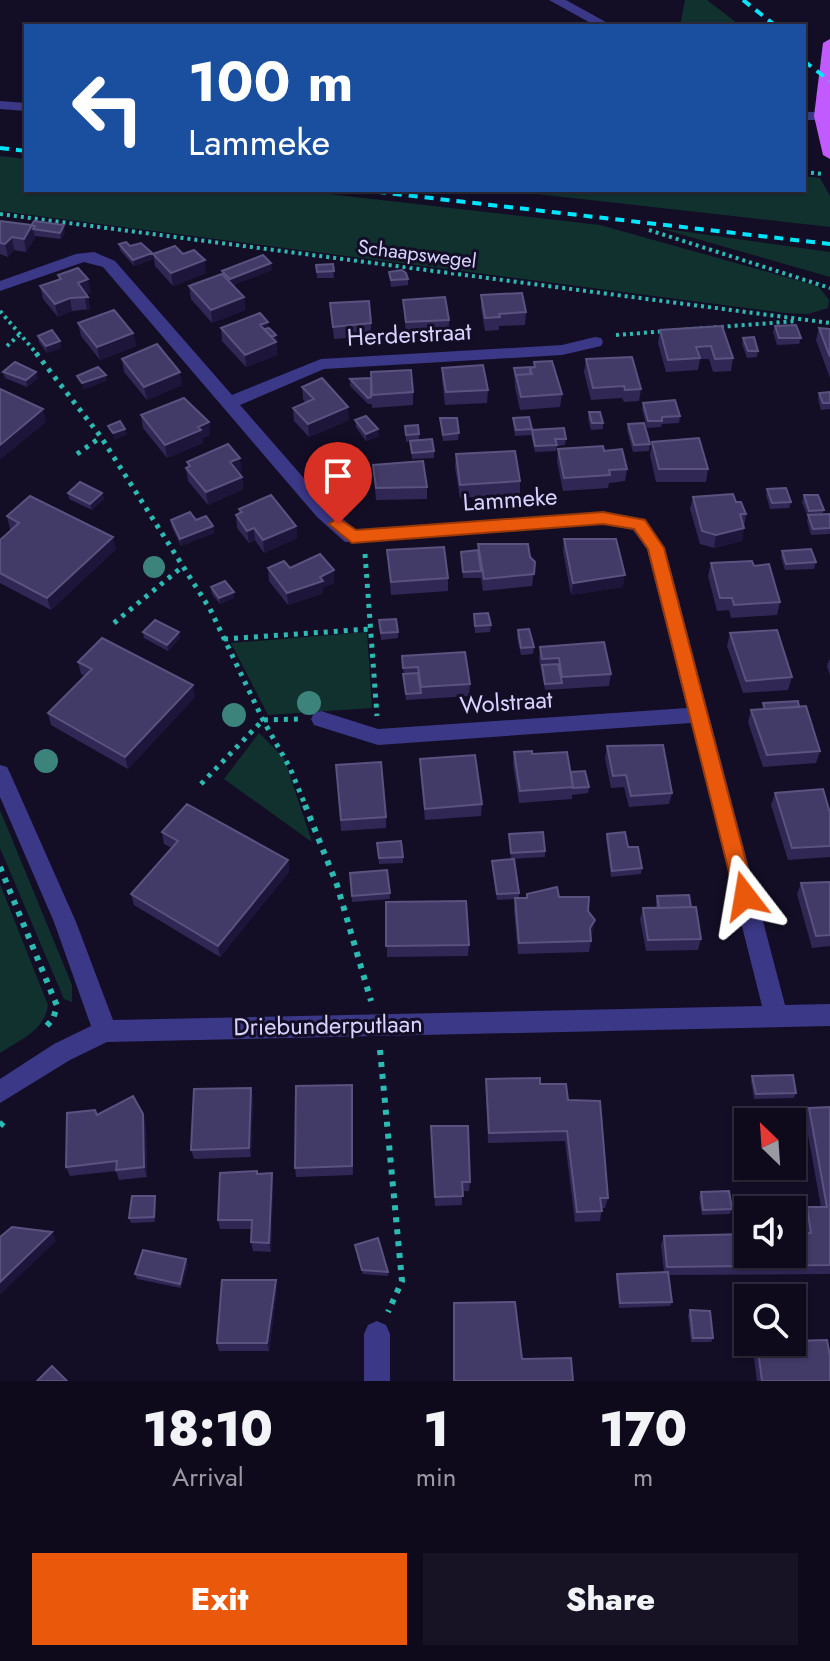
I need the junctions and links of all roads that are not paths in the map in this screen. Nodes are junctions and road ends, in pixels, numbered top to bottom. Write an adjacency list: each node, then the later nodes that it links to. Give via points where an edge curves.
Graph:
1 (556, 0): 2 (street)
2 (602, 24)
3 (830, 45): 7 (main road)
4 (0, 105): 5 (street)
5 (24, 107)
6 (806, 116): 7 (street)
7 (821, 116): 8 (main road)
8 (830, 155)
9 (0, 286): 11 (street, via 68,260 103,259)
10 (595, 342): 11 (street, Herderstraat, via 562,350 321,364)
11 (231, 402): 12 (street, Lammeke, via 323,512 352,537 603,518 639,524 656,548)
12 (698, 715): 13 (street, Wolstraat, via 378,737); 16 (street, Lammeke)
13 (321, 719)
14 (0, 773): 17 (street, via 65,922)
15 (830, 1015): 16 (street, Driebunderputlaan)
16 (776, 1017): 17 (street, Driebunderputlaan)
17 (105, 1031): 18 (street)
18 (0, 1092)
19 (377, 1334): 20 (street)
20 (377, 1381)

